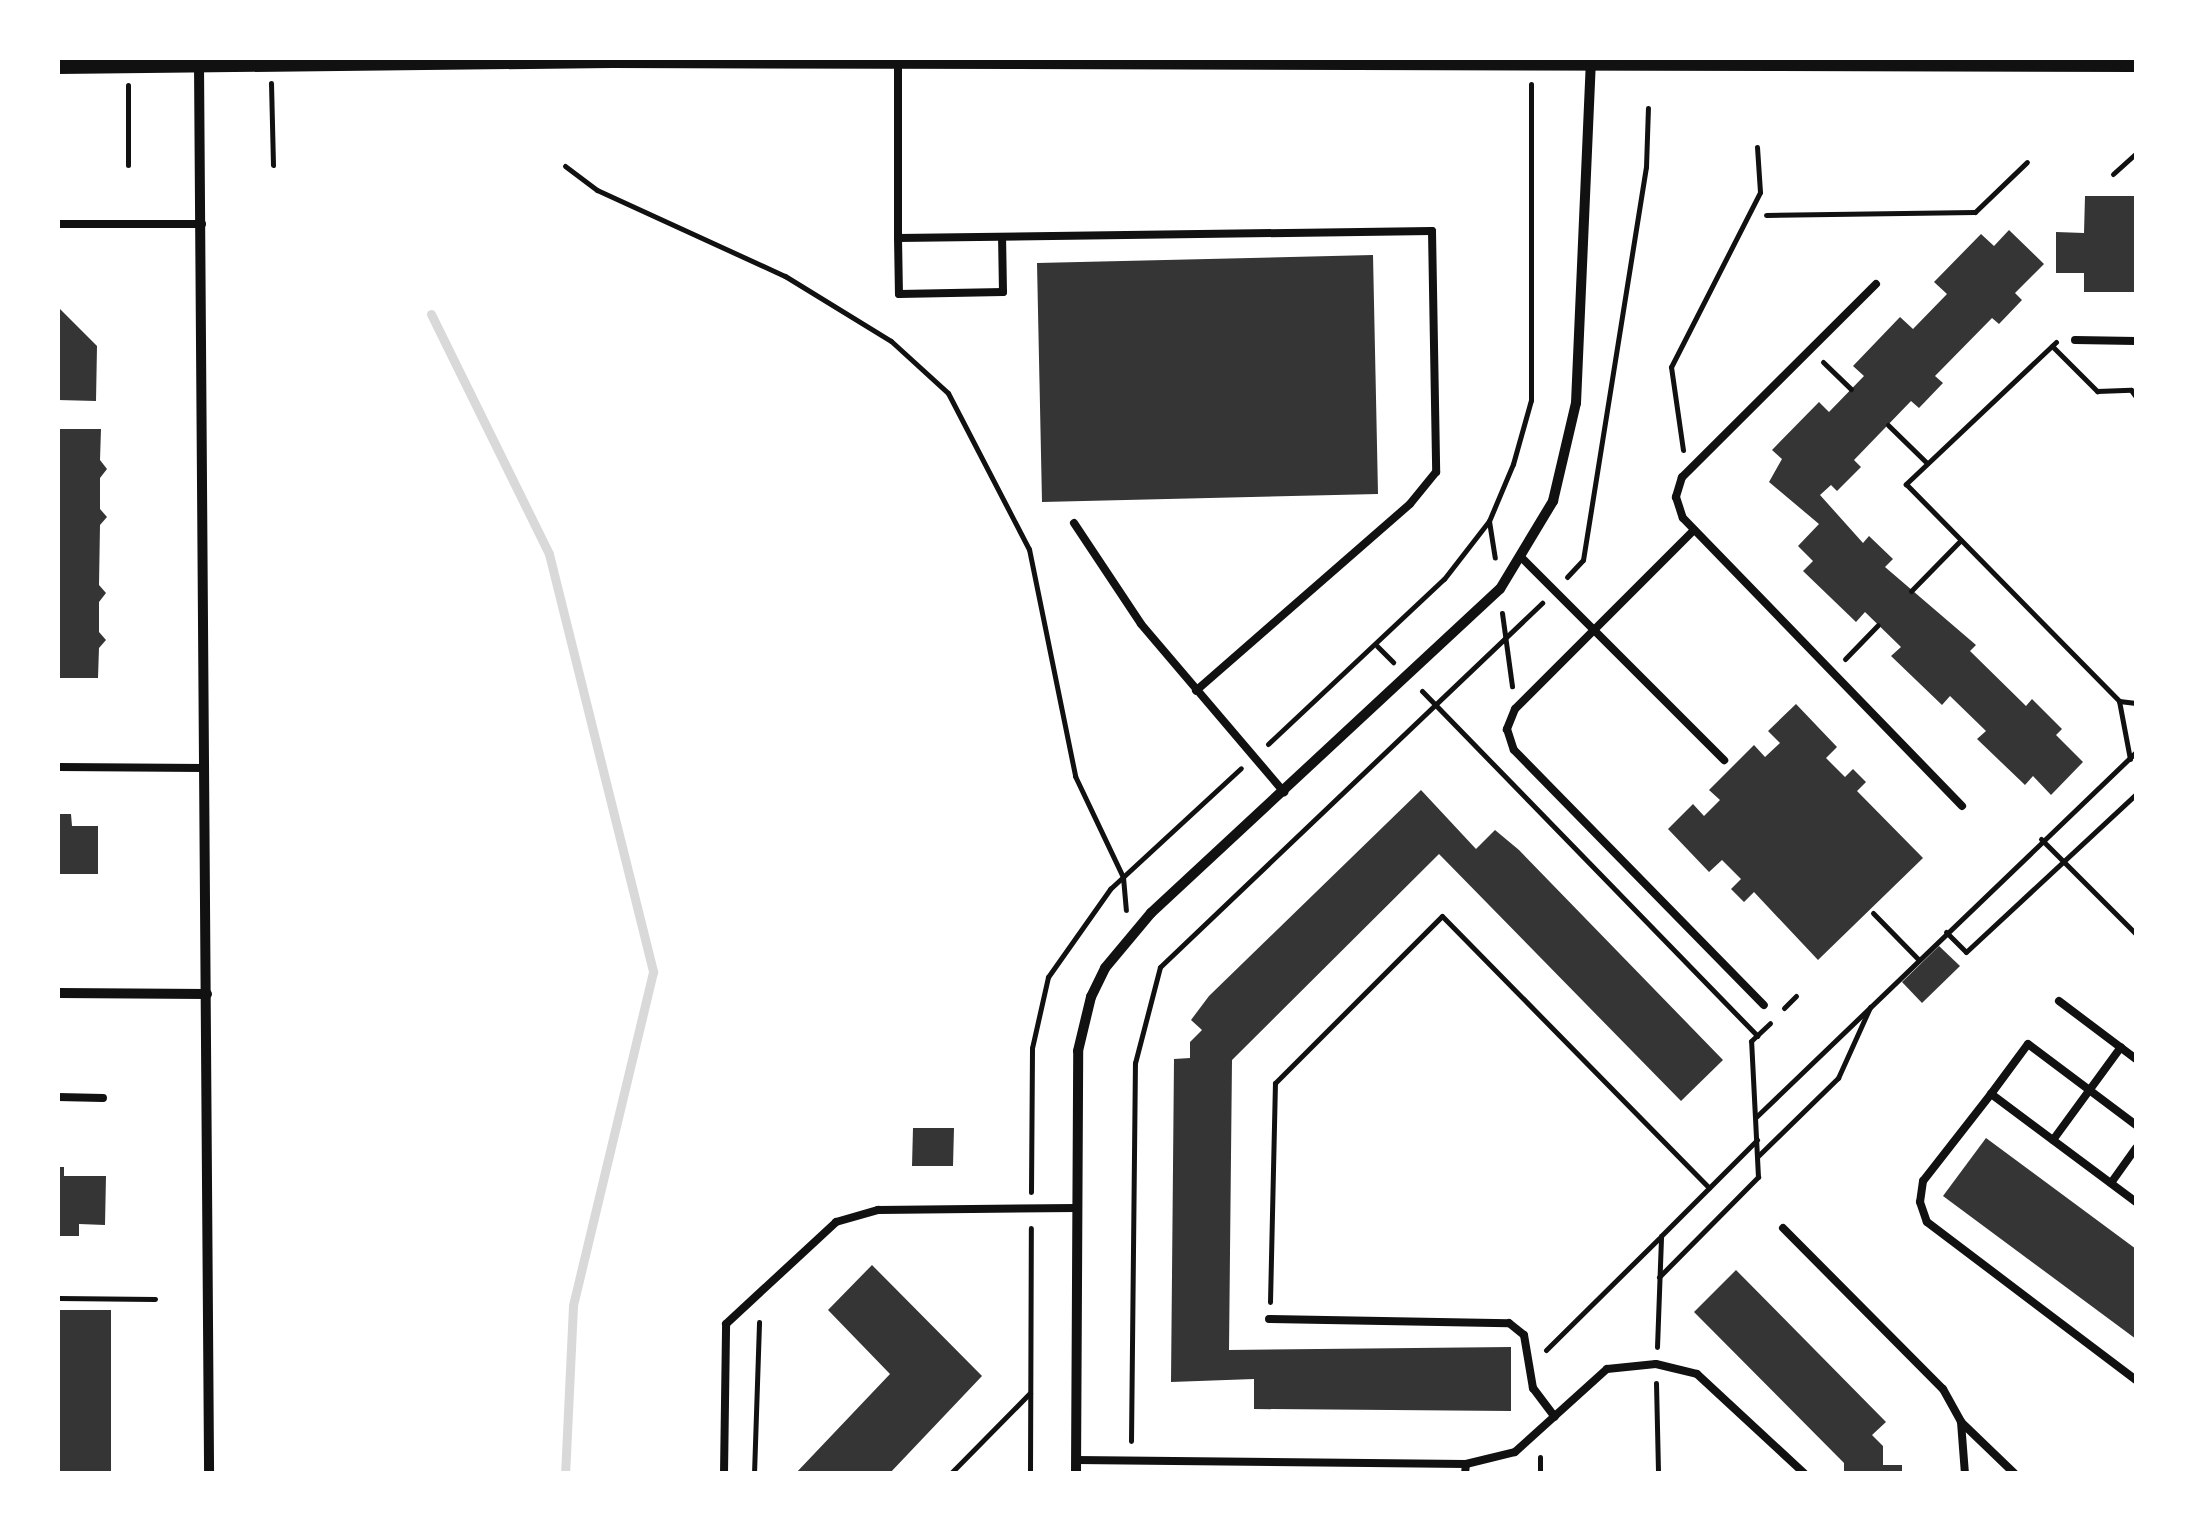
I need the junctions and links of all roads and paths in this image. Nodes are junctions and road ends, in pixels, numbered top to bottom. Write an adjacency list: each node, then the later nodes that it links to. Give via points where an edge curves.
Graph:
1 (612, 58): 2 (main road); 5 (main road)
2 (898, 59): 3 (main road); 21 (lane)
3 (1592, 59): 6 (main road); 36 (street, via 1576,403 1552,501)
4 (199, 61): 5 (main road); 8 (main road); 19 (street)
5 (271, 62): 14 (path)
6 (2136, 62)
7 (58, 64): 8 (main road)
8 (128, 64): 13 (path)
9 (1648, 108): 37 (path, via 1646,167 1583,560)
10 (1758, 147): 32 (path, via 1760,192 1671,367 1680,446)
11 (2136, 153): 16 (path)
12 (2027, 162): 17 (path, via 1975,212)
13 (128, 165)
14 (273, 165)
15 (566, 166): 61 (path, via 598,190 784,276 891,341 948,392 1029,549 1075,776 1123,876)
16 (2114, 174)
17 (1766, 215)
18 (58, 224): 19 (lane)
19 (202, 224): 52 (street)
20 (1002, 237): 21 (lane); 21 (lane, via 1003,292 898,294); 44 (lane, via 1432,230 1436,472 1410,504)
21 (898, 238)
22 (1876, 284): 27 (lane)
23 (2070, 327): 26 (path)
24 (2075, 340): 25 (lane)
25 (2136, 341)
26 (2052, 346): 29 (path, via 2096,391 2131,390); 31 (path)
27 (1810, 350): 28 (path); 32 (lane)
28 (1851, 389)
29 (2136, 397)
30 (1888, 425): 31 (path)
31 (1928, 463): 35 (path, via 1906,484)
32 (1694, 464): 34 (lane, via 1676,498)
33 (1074, 523): 44 (lane, via 1141,624)
34 (1694, 530): 40 (lane); 42 (lane)
35 (1961, 540): 38 (path); 45 (path)
36 (1522, 558): 37 (lane); 43 (street)
37 (1554, 591): 40 (lane); 47 (path)
38 (1911, 591)
39 (1878, 625): 42 (path)
40 (1594, 630): 50 (lane); 66 (lane, via 1515,709 1509,740)
41 (1377, 646): 43 (path)
42 (1832, 672): 55 (lane)
43 (1409, 678): 47 (path); 53 (street)
44 (1196, 691): 53 (lane)
45 (2119, 701): 46 (path); 49 (path)
46 (2136, 703)
47 (1438, 708): 74 (path, via 1756,1036); 100 (path, via 1160,968 1135,1063)
48 (2136, 752): 49 (path)
49 (2130, 759): 56 (path)
50 (1724, 760)
51 (58, 767): 52 (lane)
52 (205, 768): 64 (street)
53 (1284, 792): 61 (street)
54 (2136, 794): 57 (path)
55 (1962, 806)
56 (2041, 838): 57 (path); 59 (path)
57 (2062, 860): 59 (path, via 1966,952); 60 (path)
58 (1873, 913): 62 (path)
59 (1946, 932): 62 (path)
60 (2136, 934)
61 (1128, 938): 83 (street, via 1105,968 1083,1024)
62 (1918, 959): 67 (path)
63 (58, 993): 64 (street)
64 (206, 994): 103 (street)
65 (2059, 1001): 68 (lane)
66 (1764, 1004)
67 (1871, 1004): 74 (path); 79 (path, via 1838,1078)
68 (2121, 1047): 69 (lane); 70 (lane)
69 (2136, 1059)
70 (2090, 1090): 71 (lane, via 2028,1044); 75 (lane); 77 (lane)
71 (1991, 1094): 77 (lane); 95 (lane, via 1923,1182 1927,1222)
72 (58, 1097): 73 (lane)
73 (104, 1098)
74 (1756, 1118): 76 (path)
75 (2136, 1124)
76 (1757, 1140): 79 (path); 81 (path)
77 (2052, 1140): 80 (lane)
78 (2136, 1148): 80 (lane)
79 (1758, 1157): 88 (path, via 1758,1177)
80 (2111, 1183): 82 (lane)
81 (1709, 1188): 87 (path); 92 (path, via 1442,916 1275,1082)
82 (2136, 1202)
83 (1077, 1208): 99 (street); 106 (lane, via 878,1210 836,1222 726,1324)
84 (1012, 1224): 85 (path)
85 (1031, 1224)
86 (1784, 1228): 98 (lane, via 1943,1389)
87 (1661, 1236): 88 (path); 94 (path)
88 (1659, 1277): 93 (path)
89 (58, 1298): 90 (path)
90 (155, 1300)
91 (762, 1314): 107 (path)
92 (1270, 1320): 94 (lane, via 1499,1320 1524,1335)
93 (1656, 1364): 97 (lane, via 1607,1369); 111 (path); 112 (lane, via 1696,1374)
94 (1530, 1366): 97 (lane, via 1534,1388)
95 (2136, 1380)
96 (1030, 1393): 108 (path)
97 (1555, 1417): 102 (lane, via 1516,1452)
98 (1961, 1422): 113 (lane); 114 (lane)
99 (1076, 1460): 100 (lane); 109 (street)
100 (1131, 1460): 101 (lane)
101 (1152, 1461): 102 (lane); 110 (lane)
102 (1466, 1469)
103 (208, 1474)
104 (630, 1474): 105 (path)
105 (684, 1474)
106 (724, 1474)
107 (754, 1474)
108 (950, 1474)
109 (1076, 1474)
110 (1152, 1474)
111 (1658, 1474)
112 (1805, 1474)
113 (1965, 1474)
114 (2015, 1474)

